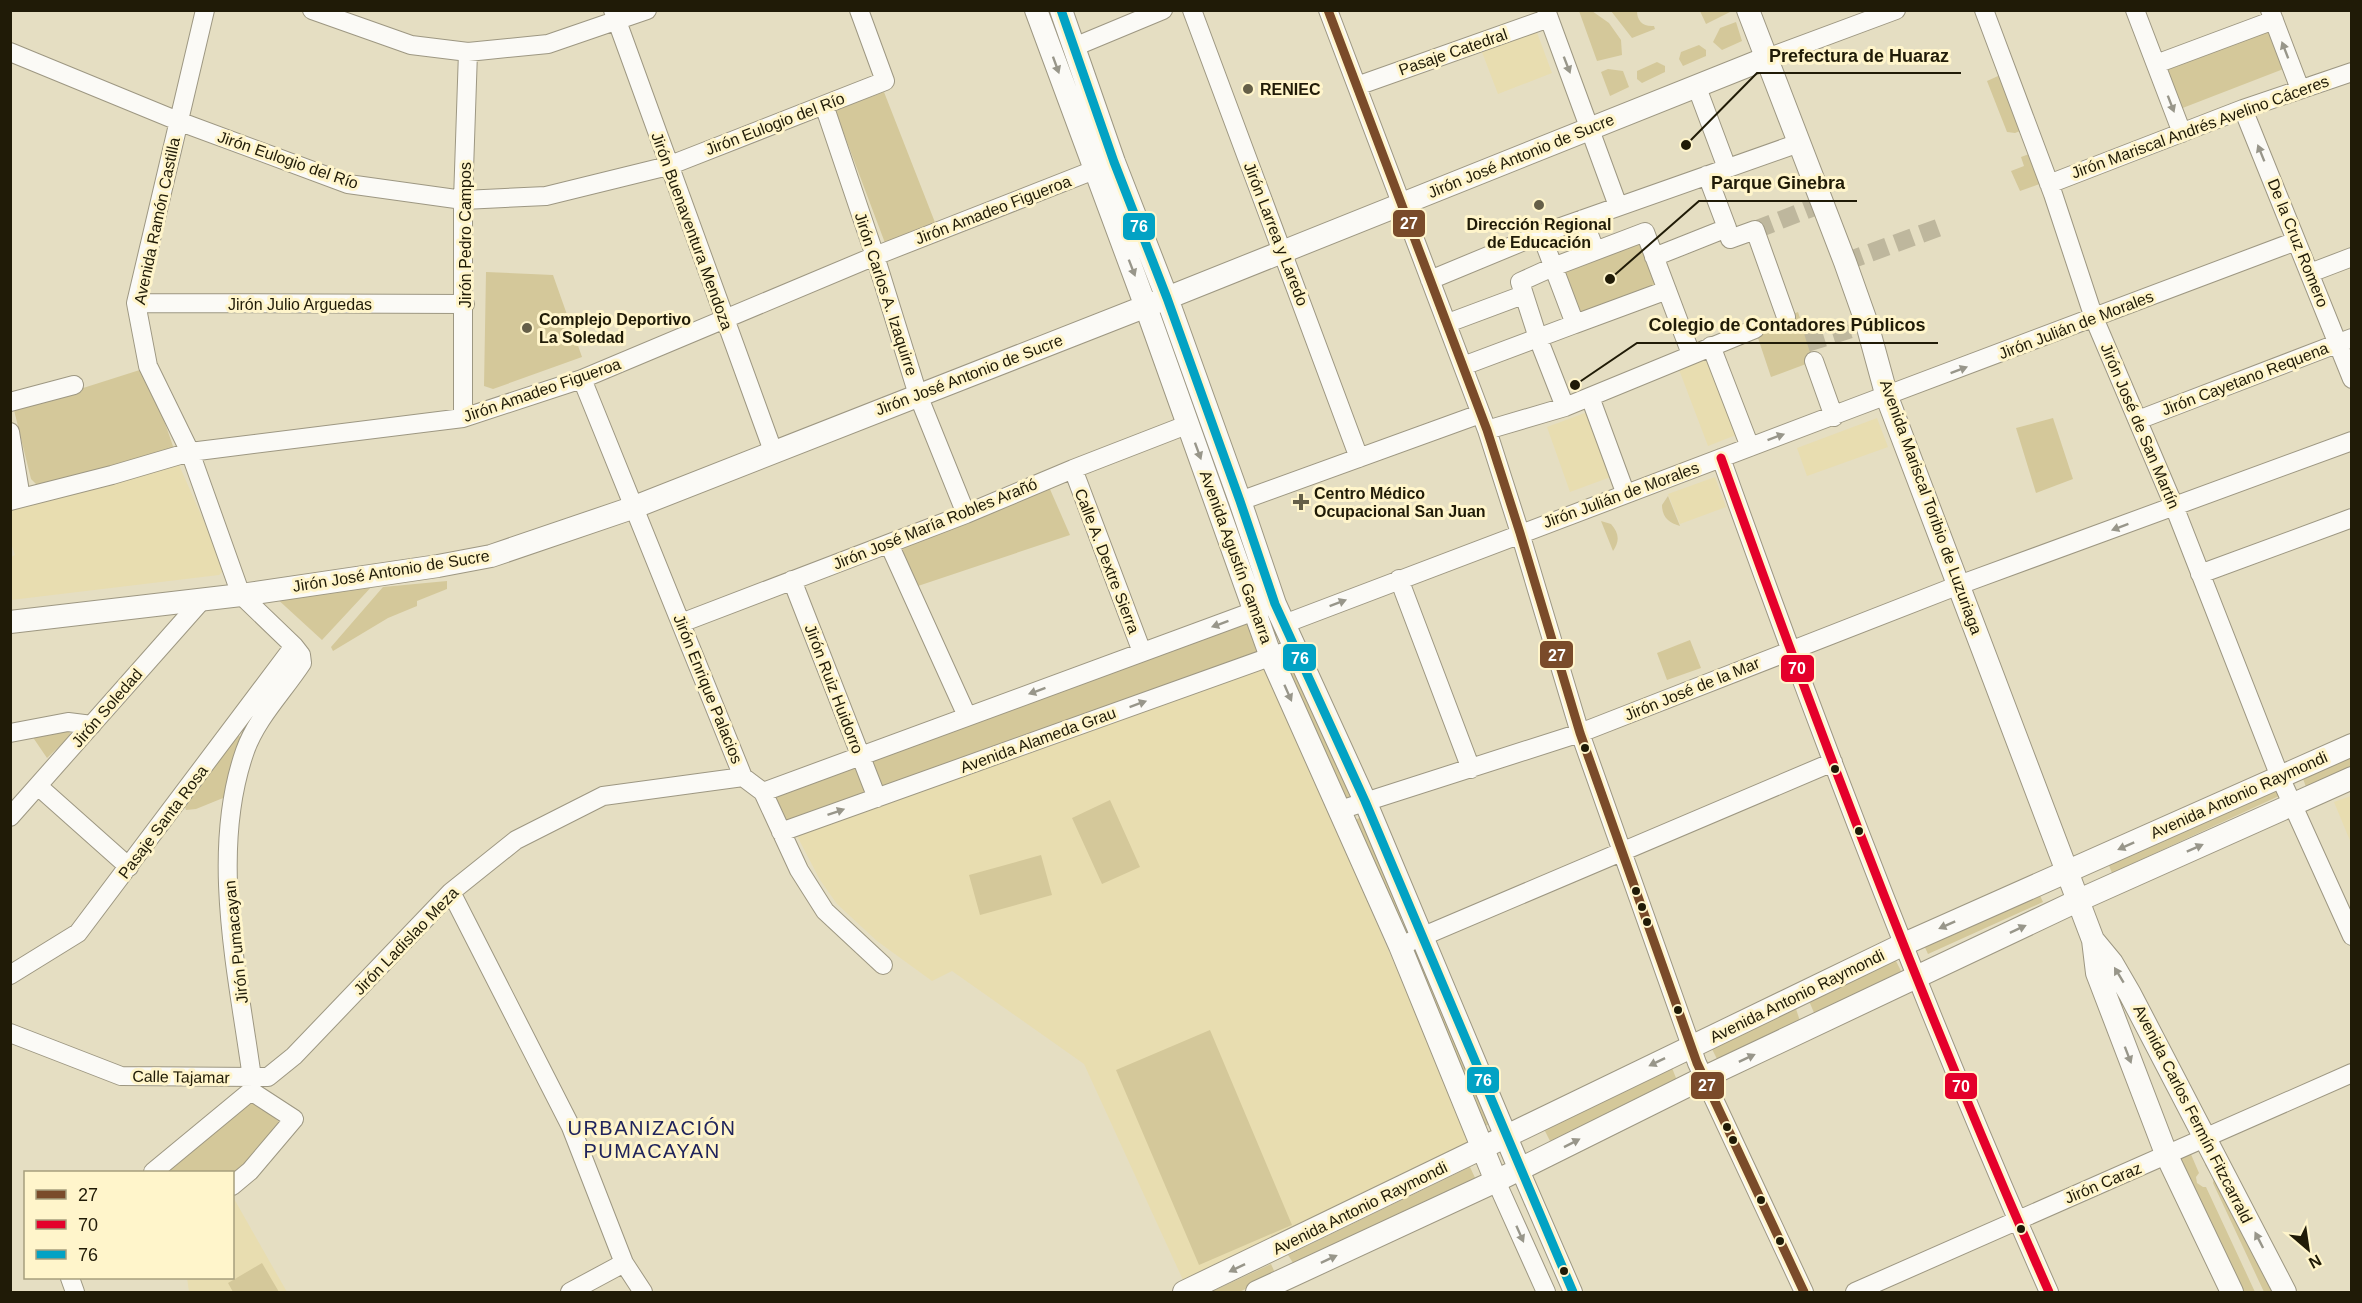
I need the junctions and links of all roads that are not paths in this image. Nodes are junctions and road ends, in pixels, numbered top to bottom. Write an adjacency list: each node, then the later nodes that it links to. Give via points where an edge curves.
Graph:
1 (205, 10): 29 (street, Avenida Ramón Castilla)
2 (312, 10): 17 (street)
3 (647, 10): 16 (street)
4 (859, 10): 27 (street, Jirón Eulogio del Río, via 885,81)
5 (1036, 10): 34 (main road, Avenida Agustín Gamarra, one-way to 34)
6 (1061, 10): 18 (main road, Avenida Agustín Gamarra)
7 (1163, 10): 18 (street)
8 (1192, 10): 46 (street, Jirón Larrea y Laredo)
9 (1328, 10): 25 (street)
10 (1748, 10): 21 (main road, Avenida Mariscal Toribio de Luzuriaga)
11 (1896, 10): 21 (street, Jirón José Antonio de Sucre)
12 (1984, 10): 37 (street, Jirón José de San Martín)
13 (2135, 10): 22 (street)
14 (1548, 14): 25 (street, Pasaje Catedral); 30 (street, one-way to 30)
15 (2272, 15): 22 (street); 26 (street, one-way to 15)
16 (614, 16): 20 (street, via 548,45); 33 (street, Jirón Buenaventura Mendoza)
17 (352, 17): 20 (street, via 411,45)
18 (1074, 47): 34 (main road, Avenida Agustín Gamarra)
19 (10, 52): 29 (street, Jirón Eulogio del Río)
20 (468, 52): 38 (street, Jirón Pedro Campos)
21 (1767, 57): 24 (main road, Jirón José Antonio de Sucre); 32 (main road, Avenida Mariscal Toribio de Luzuriaga)
22 (2156, 64): 31 (street, one-way to 31)
23 (2352, 72): 26 (street, Jirón Mariscal Andrés Avelino Cáceres)
24 (1696, 85): 30 (main road, Jirón José Antonio de Sucre); 35 (street)
25 (1358, 86): 39 (street)
26 (2300, 89): 28 (street, Jirón Mariscal Andrés Avelino Cáceres)
27 (824, 105): 33 (street, Jirón Eulogio del Río); 47 (street, Jirón Carlos A. Izaquirre)
28 (2243, 109): 31 (street, Jirón Mariscal Andrés Avelino Cáceres); 44 (street, De la Cruz Romero, one-way to 28)
29 (178, 120): 38 (street, Jirón Eulogio del Río, via 348,184); 55 (street, Avenida Ramón Castilla)
30 (1590, 128): 39 (main road, Jirón José Antonio de Sucre); 40 (street)
31 (2182, 132): 37 (street, Jirón Mariscal Andrés Avelino Cáceres)
32 (1799, 143): 35 (street); 75 (main road, Avenida Mariscal Toribio de Luzuriaga, via 1867,324)
33 (668, 166): 38 (street, Jirón Eulogio del Río, via 546,196); 60 (street, Jirón Buenaventura Mendoza)
34 (1105, 166): 47 (street, Jirón Amadeo Figueroa); 56 (main road, Avenida Agustín Gamarra)
35 (1727, 168): 36 (street)
36 (1707, 175): 40 (street); 42 (street)
37 (2049, 184): 59 (street, Jirón José de San Martín)
38 (463, 200): 57 (street, Jirón Pedro Campos)
39 (1401, 204): 46 (main road, Jirón José Antonio de Sucre); 52 (street)
40 (1618, 206): 41 (street)
41 (1583, 219): 43 (street); 45 (street)
42 (1727, 228): 48 (street); 58 (street, via 1730,239 1755,231)
43 (1541, 234): 50 (street); 52 (street)
44 (2296, 241): 51 (street, De la Cruz Romero); 59 (street, Jirón Julián de Morales)
45 (1595, 250): 48 (street, via 1645,232); 50 (street)
46 (1284, 251): 56 (main road, Jirón José Antonio de Sucre); 88 (street, Jirón Larrea y Laredo)
47 (875, 256): 60 (street, Jirón Amadeo Figueroa); 73 (street, Jirón Carlos A. Izaquirre)
48 (1654, 257): 53 (street)
49 (2352, 257): 51 (street)
50 (1553, 267): 54 (street, via 1520,282); 62 (street)
51 (2310, 273): 65 (street, De la Cruz Romero)
52 (1430, 280): 61 (street)
53 (1667, 290): 62 (street); 67 (street)
54 (1523, 295): 61 (street); 64 (street)
55 (136, 303): 57 (street, Jirón Julio Arguedas); 86 (street, Avenida Ramón Castilla, via 148,366)
56 (1157, 303): 73 (main road, Jirón José Antonio de Sucre); 82 (main road, Avenida Agustín Gamarra); 93 (main road, Avenida Agustín Gamarra)
57 (465, 304): 79 (street, Jirón Pedro Campos)
58 (1786, 317)
59 (2094, 318): 75 (street, Jirón Julián de Morales, one-way to 59); 80 (street, Jirón José de San Martín)
60 (724, 320): 70 (street, Jirón Amadeo Figueroa); 87 (street, Jirón Buenaventura Mendoza)
61 (1448, 323): 69 (street)
62 (1575, 324): 64 (street)
63 (1755, 329): 66 (street)
64 (1538, 338): 69 (street); 77 (street)
65 (2345, 340): 71 (street, De la Cruz Romero); 80 (street, Jirón Cayetano Requena)
66 (1711, 346): 67 (street); 85 (street)
67 (1691, 354): 74 (street)
68 (1814, 360): 78 (street)
69 (1463, 366): 81 (street)
70 (582, 379): 79 (street, Jirón Amadeo Figueroa); 95 (street, Jirón Enrique Palacios)
71 (2352, 379)
72 (74, 385): 76 (street)
73 (918, 395): 87 (main road, Jirón José Antonio de Sucre); 96 (street, Jirón Carlos A. Izaquirre)
74 (1595, 395): 77 (street); 91 (street)
75 (1887, 397): 78 (street, Jirón Julián de Morales); 103 (main road, Avenida Mariscal Toribio de Luzuriaga)
76 (10, 402)
77 (1565, 407): 81 (street)
78 (1834, 417): 85 (street, Jirón Julián de Morales, one-way to 78)
79 (463, 418): 86 (street, Jirón Amadeo Figueroa)
80 (2138, 420): 94 (street, Jirón José de San Martín)
81 (1484, 422): 88 (street); 98 (street)
82 (1189, 424): 90 (street, Jirón José María Robles Arañó); 106 (main road, Avenida Agustín Gamarra, one-way to 106)
83 (10, 432): 92 (street)
84 (2352, 441): 94 (street, Jirón José de la Mar)
85 (1750, 447): 89 (street, Jirón Julián de Morales)
86 (189, 452): 92 (street, Jirón Amadeo Figueroa); 104 (street, Avenida Ramón Castilla)
87 (773, 452): 95 (main road, Jirón José Antonio de Sucre)
88 (1359, 458): 93 (street)
89 (1721, 458): 91 (street, Jirón Julián de Morales); 111 (street)
90 (1073, 469): 96 (street, Jirón José María Robles Arañó); 112 (street, Calle A. Dextre Sierra)
91 (1625, 492): 98 (street, Jirón Julián de Morales)
92 (16, 499)
93 (1240, 501): 106 (main road, Avenida Agustín Gamarra)
94 (2174, 506): 100 (street, Jirón José de San Martín); 103 (street, Jirón José de la Mar, one-way to 103)
95 (632, 508): 104 (main road, Jirón José Antonio de Sucre, via 492,556); 108 (street, Jirón Enrique Palacios)
96 (966, 514): 99 (street, Jirón José María Robles Arañó)
97 (2352, 518): 100 (street)
98 (1520, 532): 101 (street, Jirón Julián de Morales); 116 (street)
99 (889, 544): 102 (street, Jirón José María Robles Arañó); 114 (street)
100 (2200, 574): 123 (street, Jirón José de San Martín)
101 (1399, 579): 106 (street, Jirón Julián de Morales, one-way to 101); 121 (street)
102 (792, 580): 108 (street, Jirón José María Robles Arañó); 119 (street, Jirón Ruiz Huidorro)
103 (1959, 585): 111 (street, Jirón José de la Mar); 135 (main road, Avenida Mariscal Toribio de Luzuriaga)
104 (241, 594): 105 (main road, Jirón José Antonio de Sucre); 109 (street, Avenida Ramón Castilla)
105 (203, 599): 107 (main road, Jirón José Antonio de Sucre); 115 (street, Jirón Soledad)
106 (1272, 613): 110 (main road, Avenida Agustín Gamarra); 112 (street, one-way to 112); 113 (main road, Avenida Agustín Gamarra)
107 (10, 622)
108 (681, 623): 122 (street, Jirón Enrique Palacios)
109 (294, 646): 134 (street, Pasaje Santa Rosa); 150 (street, Jirón Pumacayan, via 302,663 257,726 245,751 231,815 229,907)
110 (1295, 648): 113 (street, Avenida Alameda Grau); 128 (main road, Avenida Agustín Gamarra)
111 (1790, 651): 116 (street, Jirón José de la Mar); 120 (street)
112 (1142, 652): 114 (street, one-way to 114)
113 (1271, 657): 127 (street, Avenida Alameda Grau, one-way to 113); 130 (main road, Avenida Agustín Gamarra, one-way to 130)
114 (967, 716): 119 (street)
115 (92, 725): 117 (street, via 68,722); 125 (street, Jirón Soledad)
116 (1580, 733): 121 (street, Jirón José de la Mar); 133 (street)
117 (10, 734)
118 (2352, 745): 123 (main road, Avenida Antonio Raymondi)
119 (861, 757): 126 (street); 127 (street, Jirón Ruiz Huidorro)
120 (1833, 762): 133 (street); 141 (street)
121 (1471, 769): 128 (street, Jirón José de la Mar)
122 (743, 777): 126 (street, Jirón Enrique Palacios); 136 (street, Jirón Ladislao Meza, via 603,796 516,840)
123 (2280, 777): 129 (street, Jirón José de San Martín); 135 (main road, Avenida Antonio Raymondi, one-way to 135)
124 (2352, 778): 129 (main road, Avenida Antonio Raymondi)
125 (38, 786): 131 (street, Jirón Soledad); 134 (street)
126 (763, 792): 132 (street, Jirón Enrique Palacios)
127 (877, 798): 132 (street, Avenida Alameda Grau, one-way to 127)
128 (1365, 801): 130 (street, Jirón José de la Mar); 138 (main road, Avenida Agustín Gamarra)
129 (2292, 804): 137 (main road, Avenida Antonio Raymondi, one-way to 129); 139 (street, Jirón José de San Martín)
130 (1340, 810): 142 (main road, Avenida Agustín Gamarra)
131 (10, 817)
132 (781, 832): 143 (street, Jirón Enrique Palacios, via 825,910)
133 (1623, 852): 138 (street); 147 (street)
134 (129, 867): 144 (street, Pasaje Santa Rosa, via 78,933)
135 (2067, 872): 137 (main road, Avenida Mariscal Toribio de Luzuriaga); 141 (main road, Avenida Antonio Raymondi, one-way to 141)
136 (451, 892): 150 (street, Jirón Ladislao Meza, via 294,1056 268,1077); 161 (street, via 572,1127)
137 (2077, 901): 140 (main road, Avenida Carlos Fermín Fitzcarrald); 145 (main road, Avenida Antonio Raymondi, one-way to 137)
138 (1422, 936): 142 (street); 151 (main road, Avenida Agustín Gamarra)
139 (2352, 936)
140 (2093, 940): 152 (main road, Avenida Carlos Fermín Fitzcarrald, one-way to 140, via 2130,994); 154 (main road, Avenida Carlos Fermín Fitzcarrald, one-way to 154, via 2097,973)
141 (1904, 944): 145 (street); 147 (main road, Avenida Antonio Raymondi)
142 (1400, 946): 153 (main road, Avenida Agustín Gamarra)
143 (883, 966)
144 (10, 975)
145 (1916, 978): 149 (main road, Avenida Antonio Raymondi, one-way to 145); 159 (street)
146 (10, 1033): 150 (street, Calle Tajamar, via 121,1076)
147 (1691, 1047): 149 (street); 151 (main road, Avenida Antonio Raymondi, one-way to 151)
148 (2352, 1072): 152 (street, Jirón Caraz)
149 (1703, 1078): 155 (main road, Avenida Antonio Raymondi, one-way to 149); 169 (street)
150 (252, 1084): 156 (street, Jirón Ladislao Meza); 158 (street, via 294,1119 250,1172)
151 (1506, 1136): 153 (main road, Avenida Antonio Raymondi); 155 (main road, Avenida Agustín Gamarra)
152 (2206, 1138): 154 (street, Jirón Caraz); 173 (main road, Avenida Carlos Fermín Fitzcarrald, one-way to 152)
153 (1482, 1148): 157 (main road, Avenida Agustín Gamarra); 160 (main road, Avenida Antonio Raymondi)
154 (2167, 1156): 159 (street, Jirón Caraz); 172 (main road, Avenida Carlos Fermín Fitzcarrald)
155 (1520, 1170): 157 (main road, Avenida Antonio Raymondi); 168 (street, Avenida Agustín Gamarra)
156 (155, 1171)
157 (1496, 1181): 162 (main road, Avenida Antonio Raymondi, one-way to 157); 167 (street, Avenida Agustín Gamarra, one-way to 167)
158 (234, 1184)
159 (2017, 1220): 170 (street, Jirón Caraz); 171 (street)
160 (1276, 1249): 162 (main road); 165 (main road, Avenida Antonio Raymondi, one-way to 165)
161 (624, 1263): 163 (street); 164 (street)
162 (1290, 1277): 166 (main road, Avenida Antonio Raymondi)
163 (570, 1293)
164 (643, 1293)
165 (1184, 1293)
166 (1257, 1293)
167 (1546, 1293)
168 (1573, 1293)
169 (1804, 1293)
170 (1855, 1293)
171 (2049, 1293)
172 (2232, 1293)
173 (2286, 1293)

